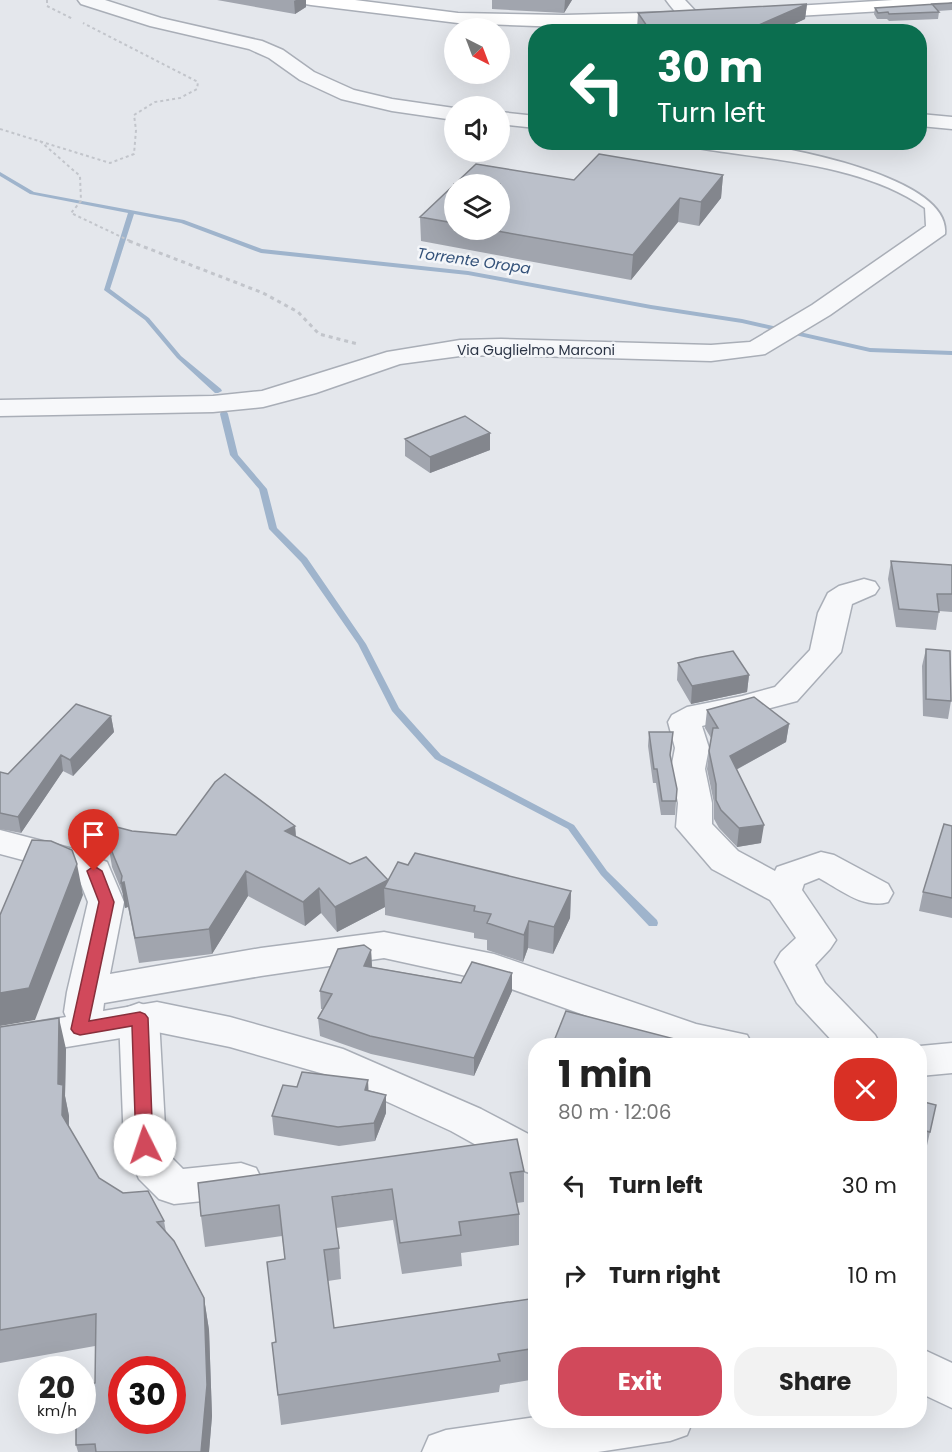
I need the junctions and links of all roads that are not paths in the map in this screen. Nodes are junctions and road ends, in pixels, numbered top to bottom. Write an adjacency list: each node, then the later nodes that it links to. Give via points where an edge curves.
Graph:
1 (87, 0): 8 (street, via 156,22 255,45 348,95)
2 (311, 0): 7 (main road, via 459,18 564,21)
3 (675, 0): 7 (street)
4 (952, 2): 5 (main road)
5 (739, 14)
6 (716, 16): 7 (main road)
7 (692, 17)
8 (444, 113)
9 (510, 119): 10 (street)
10 (528, 121)
11 (927, 121): 12 (street)
12 (952, 123)
13 (745, 150): 14 (street, Via Guglielmo Marconi, via 840,166 900,184 934,204 939,217 936,229 822,310 756,349 711,353 460,348 396,357 263,399 213,404)
14 (0, 408)
15 (864, 588): 17 (street, via 839,599 825,652 786,694 699,714 684,722 692,748 688,769 695,803 694,827 725,860)
16 (0, 842): 19 (street, via 94,871 106,902)
17 (783, 891): 18 (street, via 790,876 821,864); 22 (street, via 817,940 794,962 811,993)
18 (875, 892)
19 (83, 1011): 20 (street); 21 (street, via 261,962 384,945 494,968); 23 (street, via 38,1038)
20 (140, 1018): 27 (street, via 157,1017 230,1032 343,1064 466,1119); 28 (street, via 145,1145 154,1167 174,1187)
21 (693, 1038)
22 (853, 1038)
23 (0, 1043)
24 (952, 1058): 25 (street)
25 (927, 1060)
26 (448, 1151): 27 (street)
27 (521, 1151)
28 (282, 1175)
29 (927, 1373): 30 (street)
30 (952, 1387)
31 (614, 1428): 32 (street)
32 (446, 1452)

